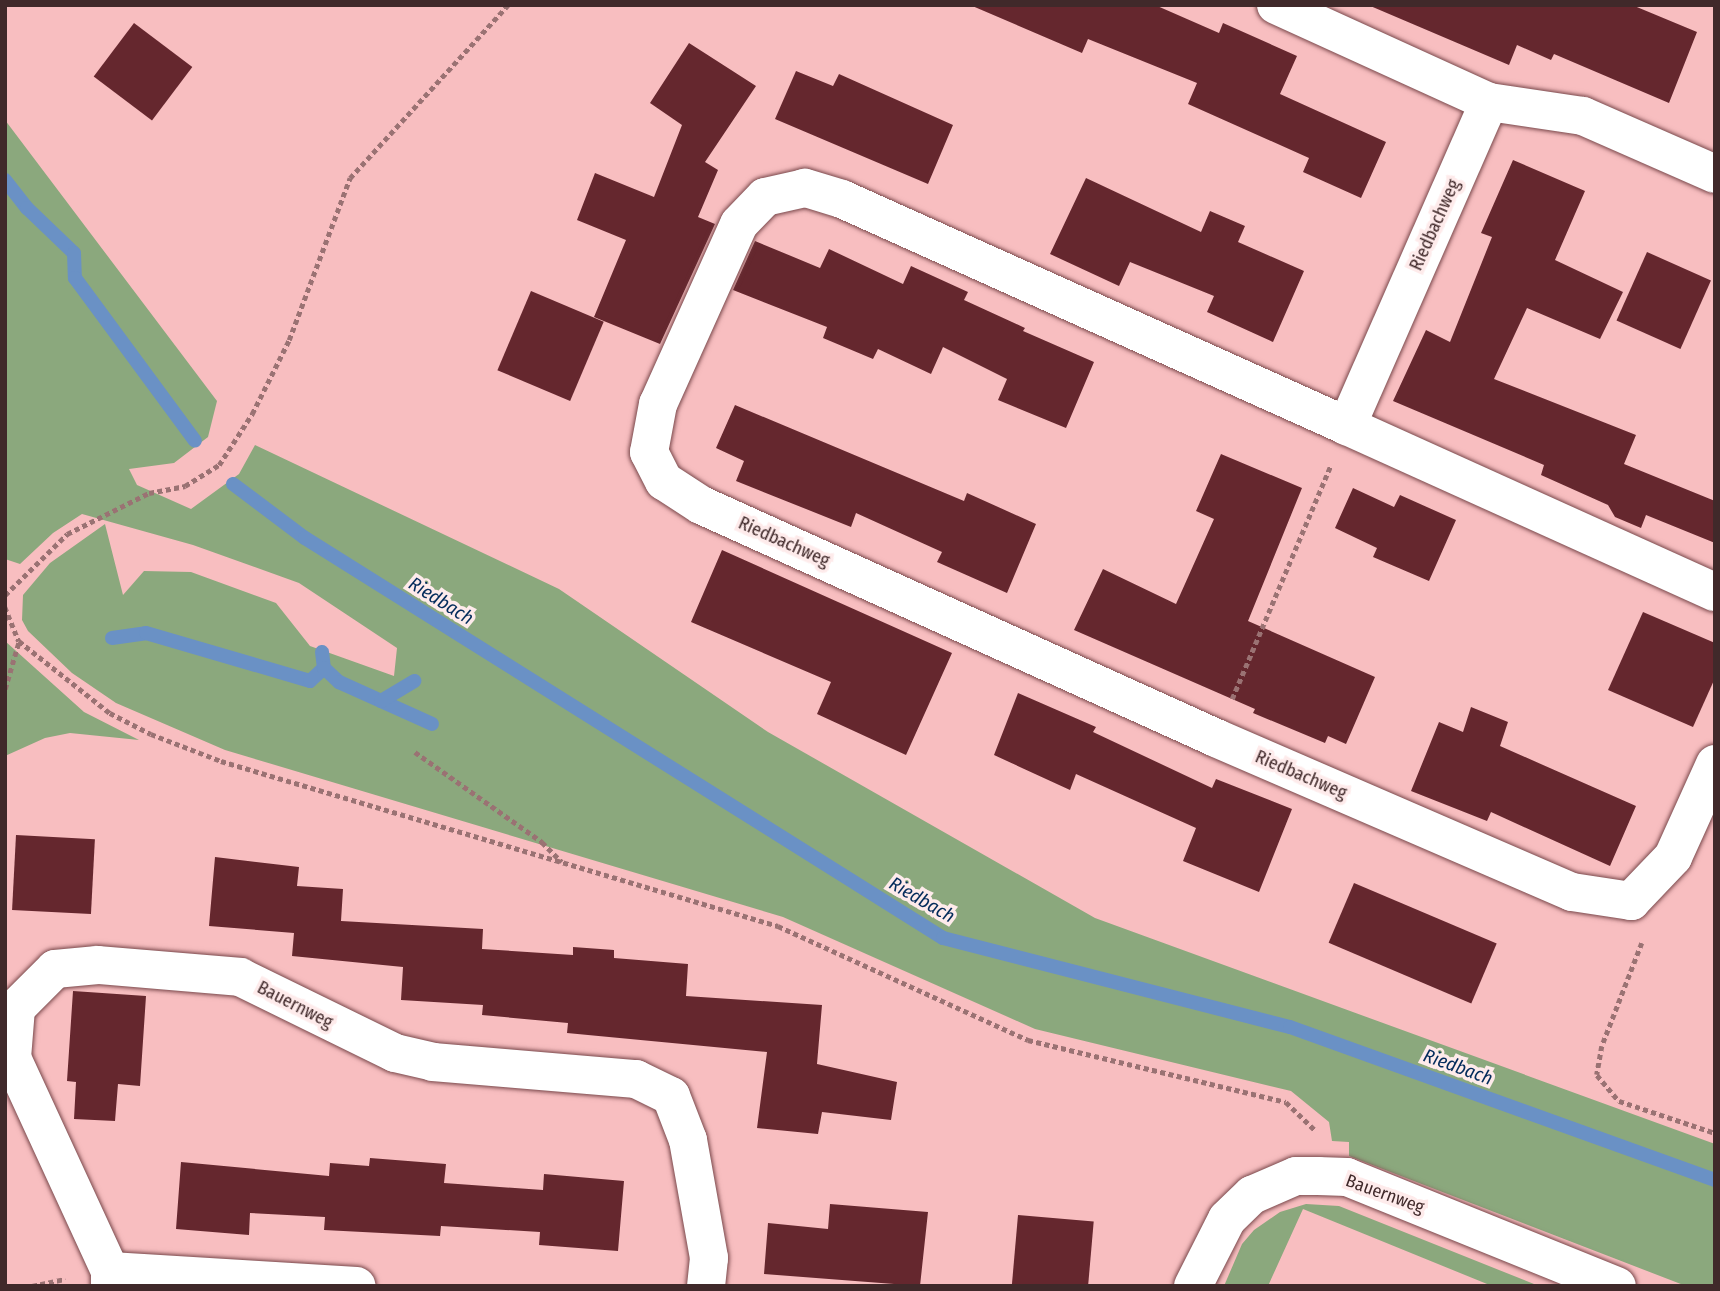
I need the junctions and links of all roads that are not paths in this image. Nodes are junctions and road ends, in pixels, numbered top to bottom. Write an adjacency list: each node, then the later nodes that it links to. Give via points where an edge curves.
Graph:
1 (1276, 5): 2 (street)
2 (1489, 102): 3 (street, via 1583,116); 4 (street, Riedbachweg)
3 (1715, 174)
4 (1347, 426): 5 (street, Riedbachweg); 6 (street, Riedbachweg, via 842,199 805,188 765,197 739,224 658,404 649,452 664,481 701,505 1216,738 1572,892 1631,901 1673,857)
5 (1715, 592)
6 (1715, 764)
7 (110, 1278): 8 (street, Bauernweg); 9 (street, Bauernweg, via 12,1058 16,1008 55,969 98,965 240,977 396,1053 433,1062 636,1079 671,1096 691,1153 709,1258)
8 (357, 1286)
9 (706, 1286)
10 (1193, 1286): 11 (street, Bauernweg, via 1227,1219 1252,1195 1296,1176 1347,1177)
11 (1617, 1286)

